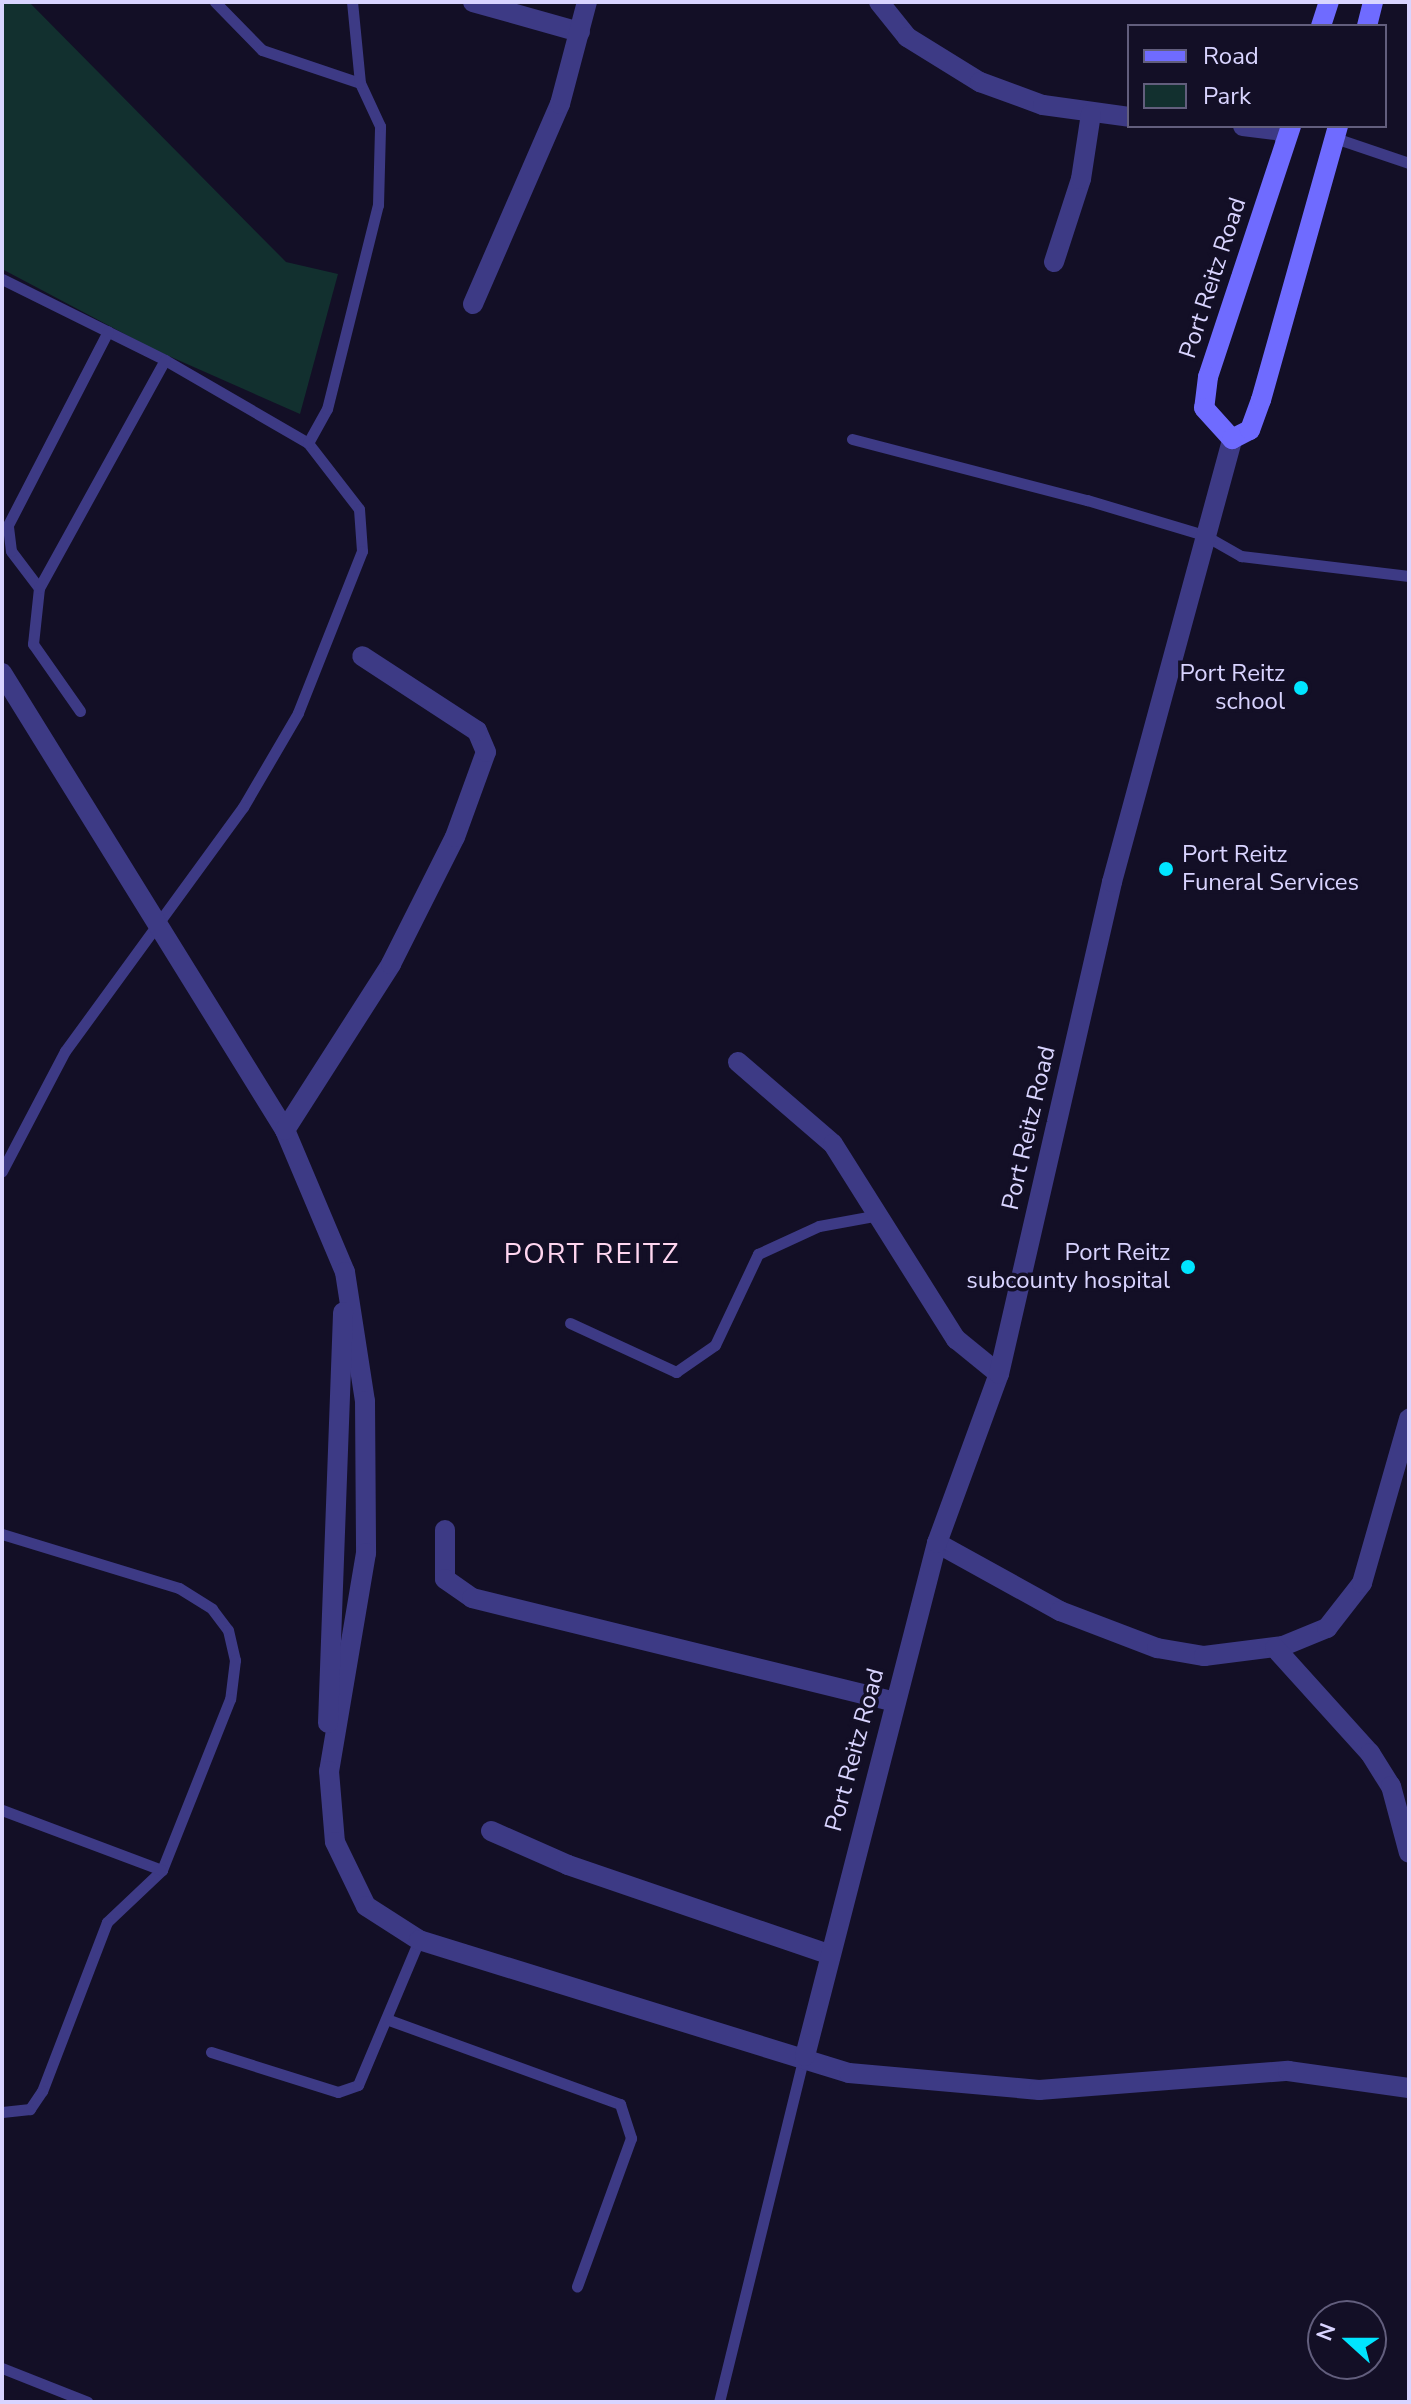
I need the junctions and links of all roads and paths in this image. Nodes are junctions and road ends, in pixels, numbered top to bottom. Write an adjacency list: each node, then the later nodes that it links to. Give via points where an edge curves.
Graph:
1 (215, 2): 11 (lane, via 262,50)
2 (352, 2): 11 (lane)
3 (473, 2): 10 (street)
4 (587, 2): 10 (street)
5 (879, 2): 12 (street, via 907,37 951,68 1043,105)
6 (1329, 2): 8 (main road)
7 (1373, 2): 9 (main road)
8 (1322, 24)
9 (1368, 24)
10 (580, 32): 20 (street, via 560,104)
11 (360, 83): 25 (lane, via 380,126 378,205 330,400)
12 (1091, 114): 13 (street); 18 (street, via 1081,179)
13 (1127, 117)
14 (1258, 128): 16 (street)
15 (1337, 132): 17 (lane); 24 (main road, Port Reitz Road, via 1261,400 1250,430)
16 (1288, 133): 24 (main road, Port Reitz Road, via 1208,377 1204,408)
17 (1409, 163)
18 (1054, 262)
19 (2, 279): 21 (lane)
20 (473, 304)
21 (108, 331): 22 (lane); 28 (lane, via 8,525 11,551)
22 (165, 360): 25 (lane); 28 (lane)
23 (852, 439): 26 (lane)
24 (1232, 439): 26 (street, Port Reitz Road)
25 (308, 443): 32 (lane, via 359,509 356,577 290,726 243,807)
26 (1204, 535): 27 (lane, via 1252,558); 39 (street, Port Reitz Road, via 1112,882)
27 (1409, 576)
28 (39, 588): 31 (lane, via 33,644)
29 (362, 656): 34 (street, via 477,731 486,752 455,837 391,964)
30 (2, 673): 32 (street)
31 (80, 711)
32 (157, 921): 34 (street); 35 (lane, via 65,1051)
33 (738, 1062): 36 (street, via 815,1124)
34 (285, 1130): 37 (street)
35 (2, 1171)
36 (879, 1215): 38 (lane, via 819,1226 758,1254 715,1345 676,1372); 39 (street, via 956,1339)
37 (345, 1272): 46 (street); 46 (street, via 365,1401 366,1553)
38 (570, 1323)
39 (999, 1374): 43 (street, Port Reitz Road)
40 (1409, 1419): 44 (street, via 1362,1583 1327,1628)
41 (445, 1530): 45 (street, via 445,1579 472,1598)
42 (2, 1534): 50 (lane, via 179,1588 212,1609 228,1630 235,1660 230,1699)
43 (937, 1543): 44 (street, via 1060,1611 1157,1648 1204,1656); 45 (street, Port Reitz Road)
44 (1275, 1648): 49 (street, via 1370,1753 1391,1786)
45 (895, 1702): 52 (street, Port Reitz Road)
46 (329, 1771): 51 (street, via 335,1842 366,1906)
47 (2, 1810): 50 (lane)
48 (491, 1831): 52 (street, via 568,1865)
49 (1409, 1853)
50 (162, 1870): 57 (lane, via 107,1922 42,2091 30,2109)
51 (419, 1940): 53 (lane); 55 (street)
52 (828, 1954): 55 (street, Port Reitz Road)
53 (389, 2020): 54 (lane, via 368,2073 338,2092); 58 (lane, via 620,2104 631,2138)
54 (211, 2052)
55 (805, 2056): 56 (street, via 849,2073 1039,2090 1288,2071); 61 (lane)
56 (1409, 2088)
57 (2, 2112)
58 (577, 2286)
59 (2, 2368): 60 (lane)
60 (88, 2402)
61 (719, 2402)

